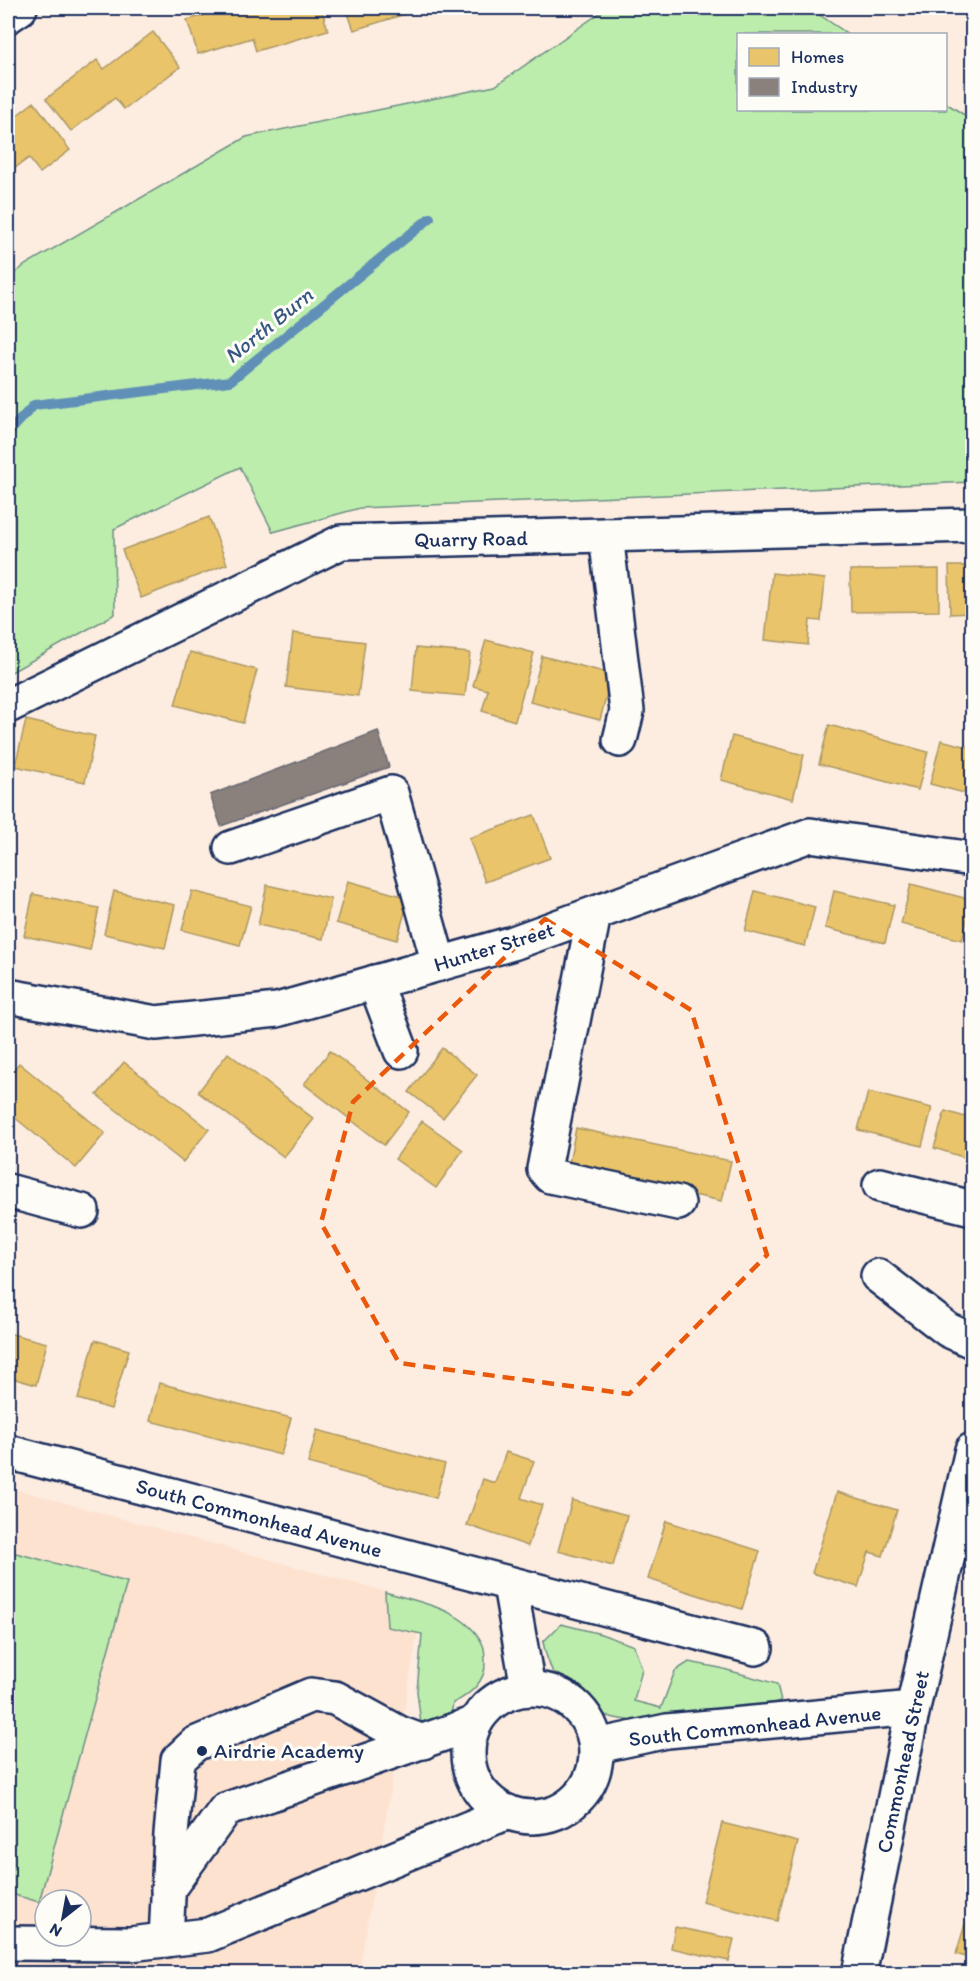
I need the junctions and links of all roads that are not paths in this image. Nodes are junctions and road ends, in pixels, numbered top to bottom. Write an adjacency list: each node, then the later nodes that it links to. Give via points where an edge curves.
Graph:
1 (20, 8): 2 (street)
2 (8, 16)
3 (972, 525): 4 (street, Quarry Road)
4 (606, 535): 5 (street, Quarry Road, via 341,542); 6 (street, via 627,711)
5 (8, 706)
6 (620, 740)
7 (231, 848): 10 (street, via 391,793)
8 (972, 859): 9 (street, Hunter Street, via 810,835)
9 (594, 914): 10 (street, Hunter Street); 16 (street, via 544,1169 550,1176)
10 (440, 964): 11 (street, Hunter Street)
11 (375, 982): 12 (street, Hunter Street, via 277,1010 156,1023); 13 (street)
12 (8, 996)
13 (401, 1051)
14 (880, 1185): 17 (street)
15 (8, 1191): 18 (street)
16 (678, 1203)
17 (972, 1208)
18 (82, 1211)
19 (878, 1276): 20 (street, via 948,1330)
20 (972, 1341)
21 (972, 1450): 23 (street, Commonhead Street)
22 (8, 1452): 24 (street, South Commonhead Avenue)
23 (969, 1484): 27 (street, Commonhead Street)
24 (510, 1585): 25 (street, South Commonhead Avenue); 26 (street)
25 (756, 1648)
26 (528, 1688): 28 (street, via 506,1694 488,1706); 30 (street, via 566,1697 586,1719)
27 (913, 1708): 30 (street, South Commonhead Avenue, via 667,1731); 35 (street, Commonhead Street)
28 (475, 1723): 29 (street); 31 (street, via 468,1743 476,1785 490,1801)
29 (423, 1742): 32 (street, via 225,1810); 32 (street, via 335,1698 311,1695 195,1744 178,1760)
30 (597, 1746): 31 (street, via 595,1768 586,1789 571,1804 551,1815 530,1817)
31 (508, 1812): 33 (street, via 208,1935)
32 (168, 1889): 33 (street)
33 (166, 1940): 34 (street, via 130,1944)
34 (8, 1943)
35 (859, 1974)

